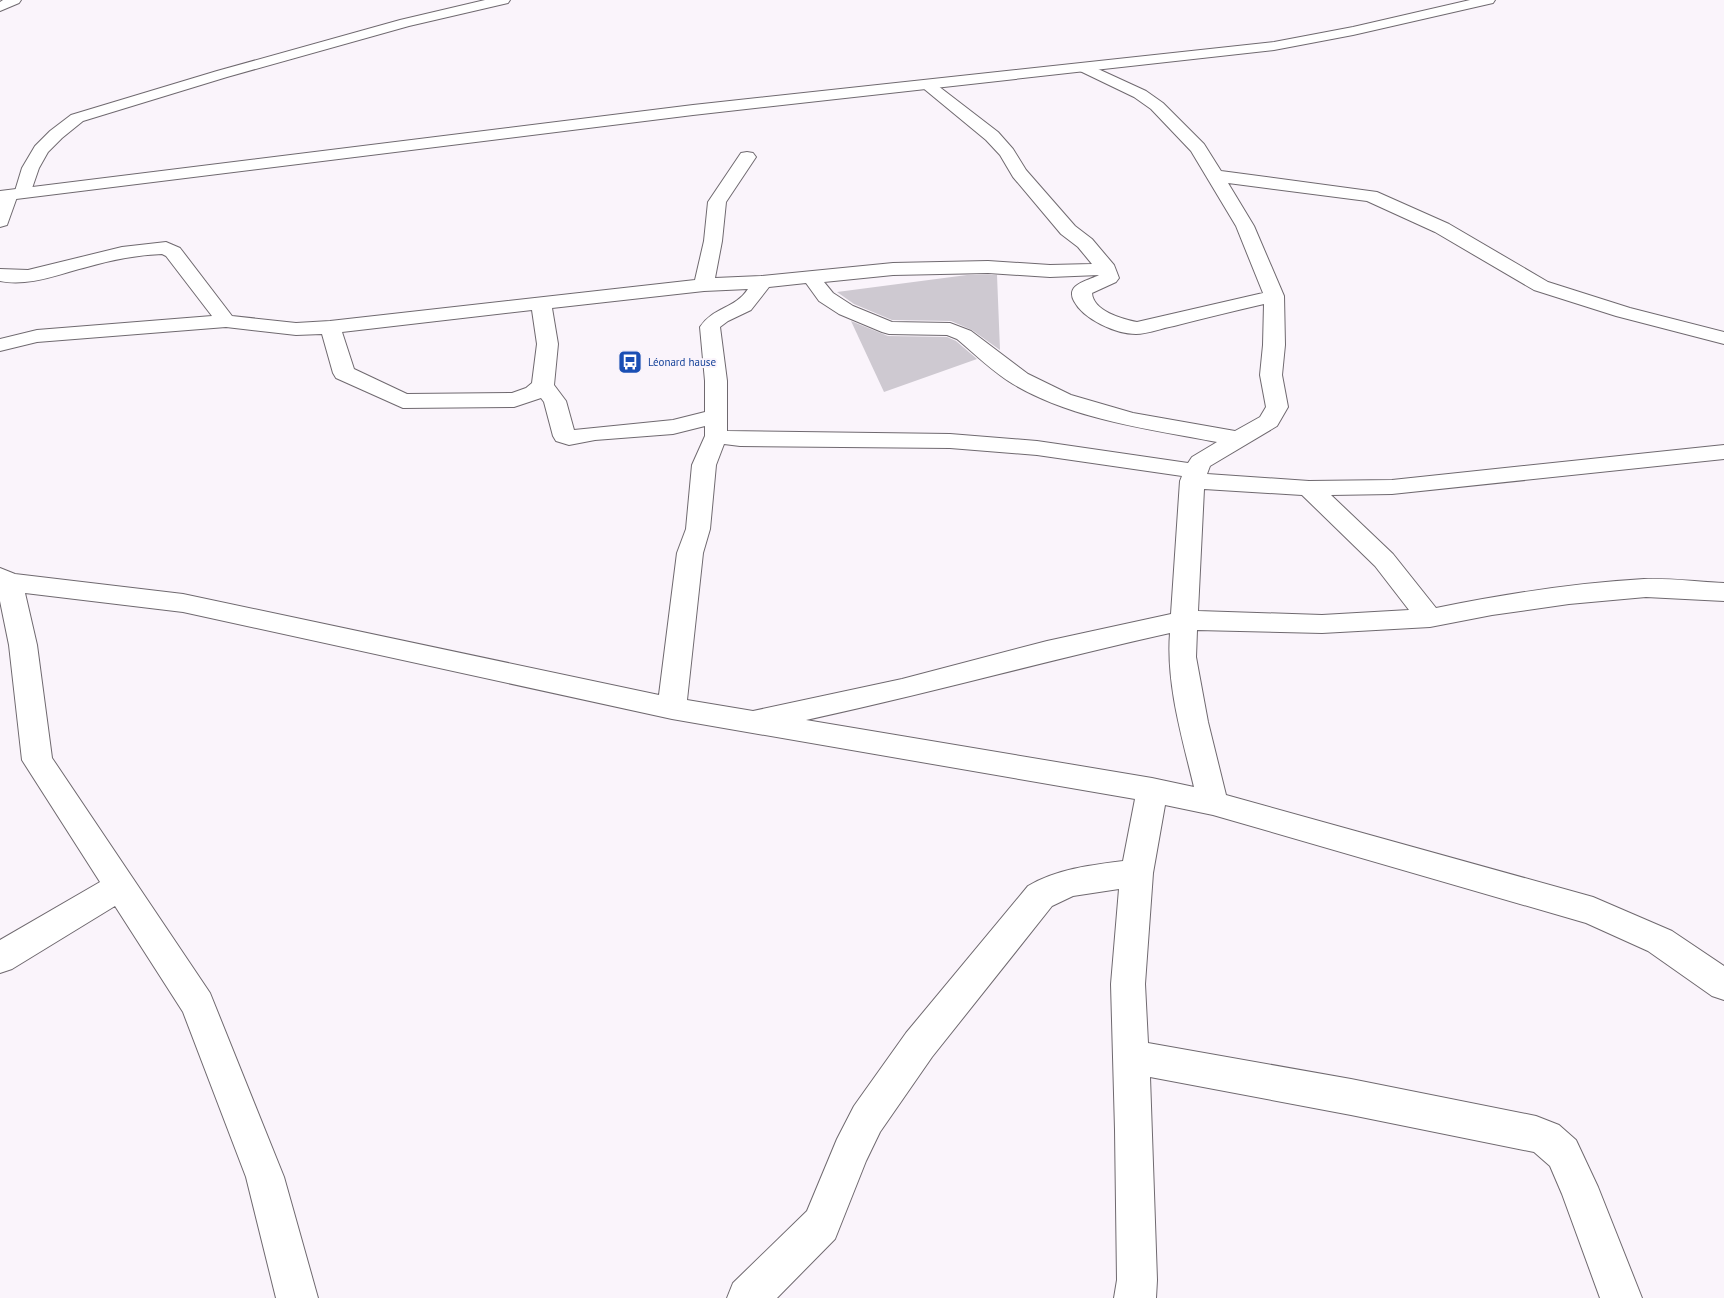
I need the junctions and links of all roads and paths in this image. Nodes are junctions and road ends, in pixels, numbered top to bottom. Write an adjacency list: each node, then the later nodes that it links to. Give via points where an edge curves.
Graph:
1 (14, 0): 4 (street)
2 (503, 0): 9 (street, via 396,26 77,118 38,150 28,172)
3 (1488, 0): 5 (street, via 1274,46)
4 (0, 7)
5 (1085, 68): 6 (street); 8 (street, via 1140,94 1157,106 1198,148)
6 (928, 85): 9 (street, via 683,111); 11 (street, via 992,136 1068,230 1085,243)
7 (747, 157): 15 (street, via 717,202 714,241)
8 (1216, 176): 16 (street, via 1245,226); 20 (street, via 1371,196 1442,228 1541,286 1623,312)
9 (10, 195): 10 (street)
10 (0, 221)
11 (1107, 269): 13 (street, via 893,269); 16 (street, via 1109,278 1082,290 1083,299 1102,317 1138,328)
12 (0, 275): 18 (street, via 12,278 166,248 174,252)
13 (810, 276): 14 (street); 24 (street, via 826,297 846,310 890,328 950,329 964,335 1020,378 1063,400 1131,419)
14 (761, 282): 15 (street); 23 (street, via 756,294 743,306 713,320 710,327)
15 (704, 285): 17 (street)
16 (1274, 296): 24 (street, via 1271,375 1277,407 1269,421)
17 (540, 302): 19 (street); 22 (street, via 548,344)
18 (226, 320): 19 (street, via 296,329); 21 (street, via 37,336)
19 (330, 327): 22 (street, via 344,373 402,401 514,400)
20 (1724, 338)
21 (0, 346)
22 (543, 386): 23 (street, via 555,401 564,436 569,438 609,431)
23 (717, 425): 26 (street, via 740,440 950,441 1037,448); 32 (street, via 704,465 698,529 690,553)
24 (1239, 438): 26 (street, via 1200,462)
25 (1724, 452): 27 (street, via 1392,487)
26 (1194, 476): 27 (street); 31 (street)
27 (1309, 488): 30 (street, via 1384,560)
28 (4, 580): 32 (street, via 183,603); 37 (street, via 22,645 37,760)
29 (1724, 592): 30 (street, via 1646,588 1568,594)
30 (1430, 618): 31 (street, via 1322,624)
31 (1184, 620): 33 (street, via 902,689); 35 (street, via 1182,658 1193,722)
32 (672, 708): 33 (street)
33 (751, 721): 34 (street)
34 (1152, 790): 35 (street); 36 (street)
35 (1213, 803): 39 (street, via 1593,911 1660,941)
36 (1136, 873): 40 (street, via 1128,984); 42 (street, via 1049,889 1040,896 919,1045 867,1119 821,1225)
37 (121, 886): 38 (street); 41 (street, via 198,1004 266,1177)
38 (0, 958)
39 (1724, 986)
40 (1131, 1057): 43 (street); 44 (street, via 1370,1101 1546,1138 1563,1153 1579,1187)
41 (298, 1298)
42 (748, 1298)
43 (1135, 1298)
44 (1620, 1298)

